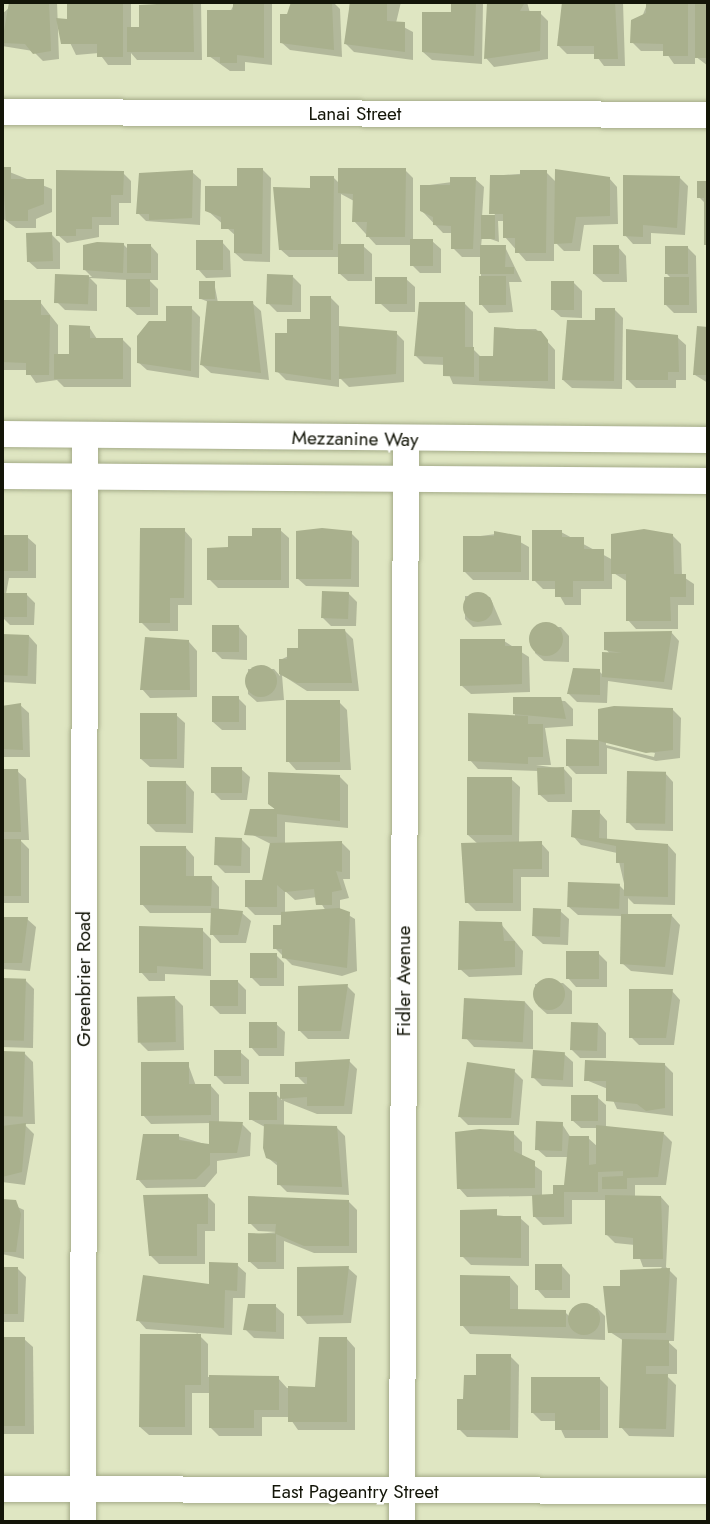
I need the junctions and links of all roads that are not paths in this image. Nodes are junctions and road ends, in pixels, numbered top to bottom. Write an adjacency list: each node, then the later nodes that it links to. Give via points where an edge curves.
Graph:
1 (2, 112): 2 (street, Lanai Street)
2 (708, 115)
3 (2, 434): 4 (street, Mezzanine Way)
4 (85, 435): 5 (street, Mezzanine Way); 8 (street, Greenbrier Road)
5 (406, 439): 6 (street, Mezzanine Way); 9 (street, Fidler Avenue)
6 (708, 440)
7 (2, 476): 8 (street, Mezzanine Way)
8 (85, 476): 9 (street, Mezzanine Way); 12 (street, Greenbrier Road)
9 (406, 479): 10 (street, Mezzanine Way); 14 (street, Fidler Avenue)
10 (708, 481)
11 (2, 1489): 12 (street, East Pageantry Street)
12 (83, 1489): 14 (street, East Pageantry Street); 15 (street, Greenbrier Road)
13 (708, 1491): 14 (street, East Pageantry Street)
14 (402, 1493): 16 (street, Fidler Avenue)
15 (83, 1522)
16 (402, 1522)

